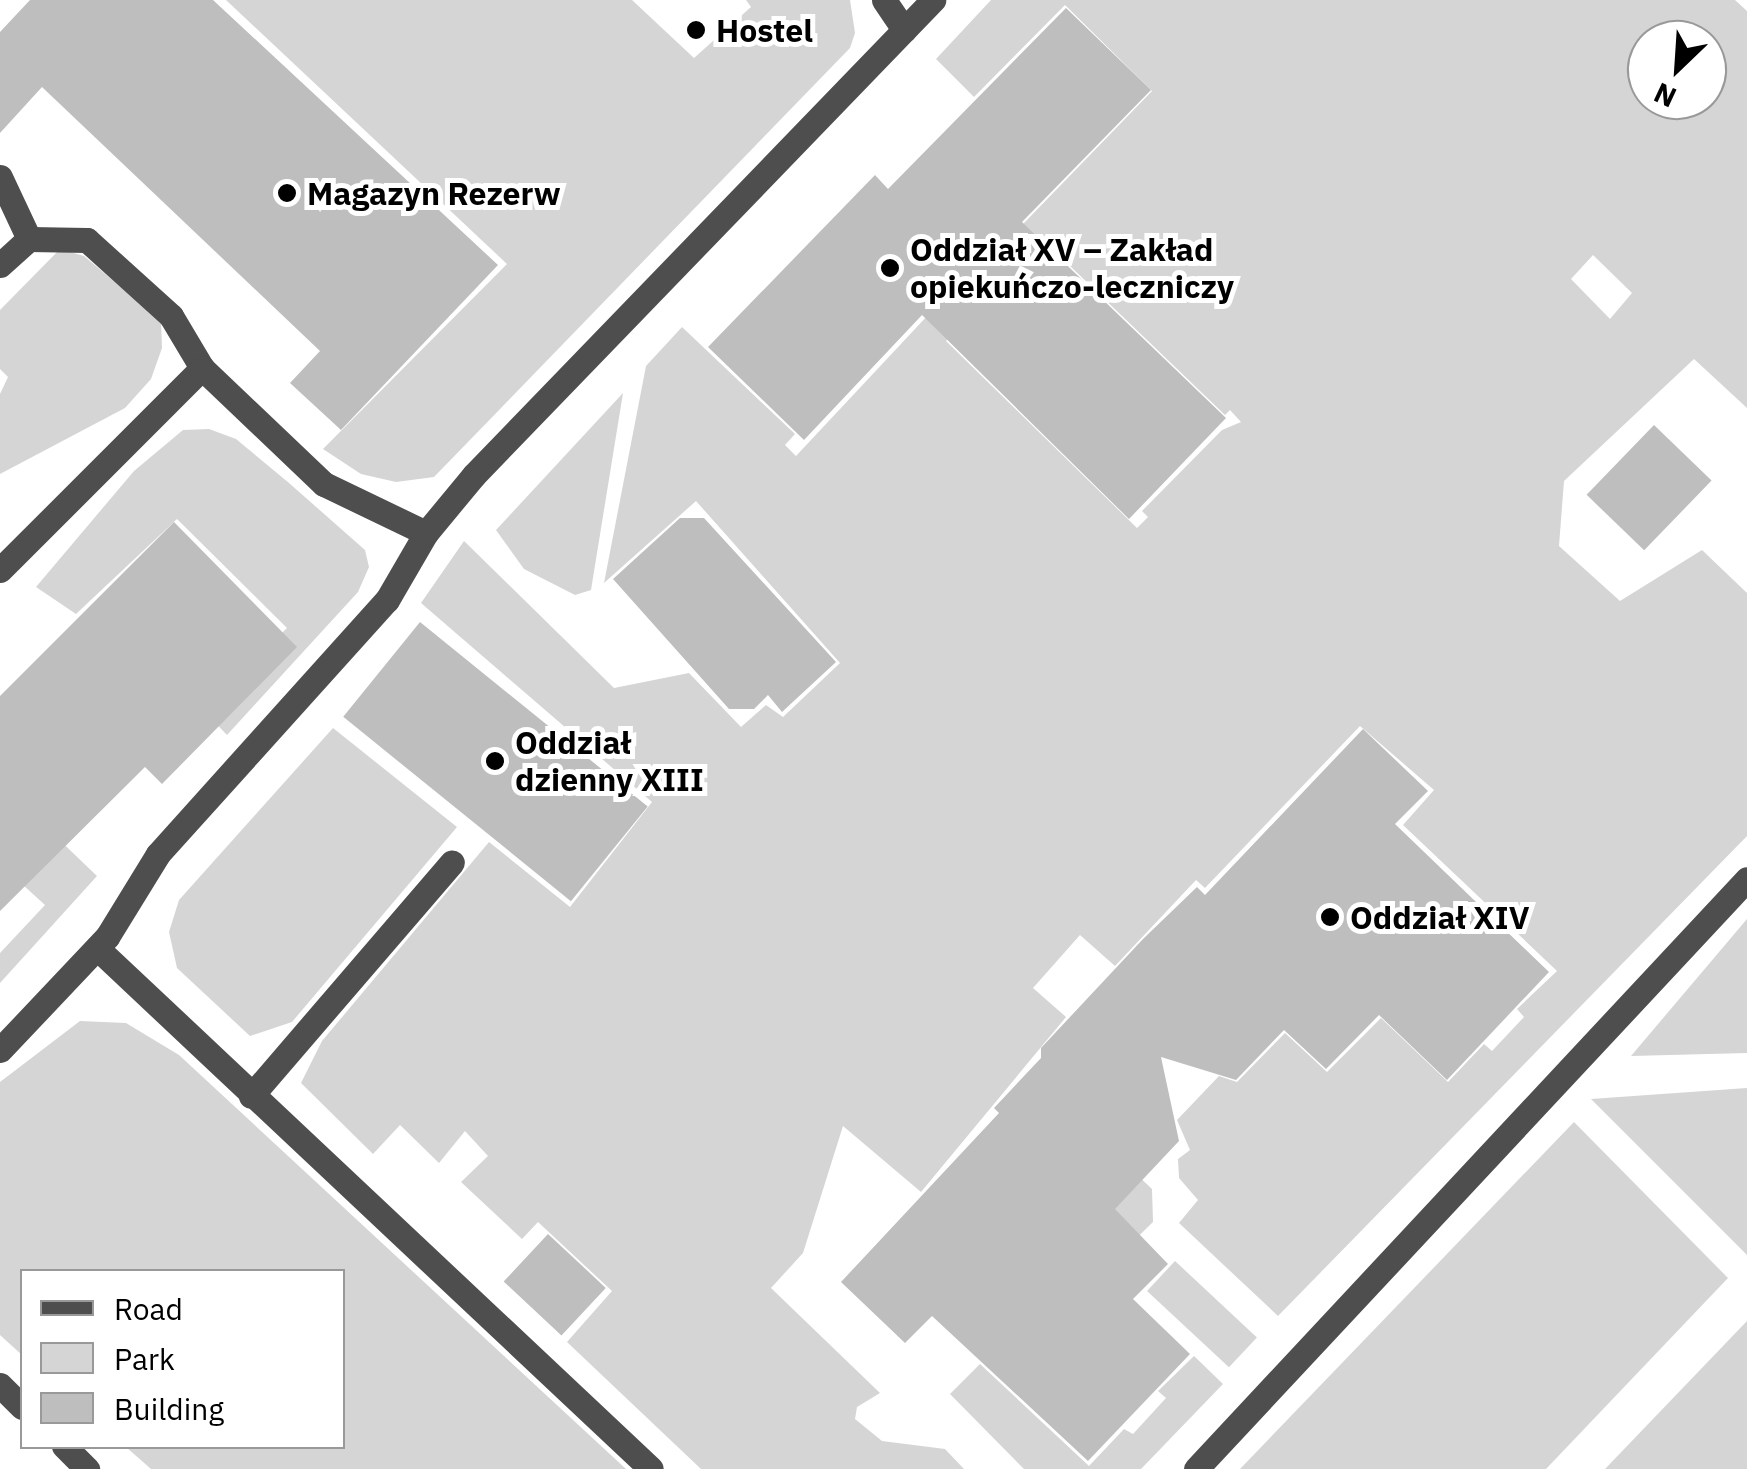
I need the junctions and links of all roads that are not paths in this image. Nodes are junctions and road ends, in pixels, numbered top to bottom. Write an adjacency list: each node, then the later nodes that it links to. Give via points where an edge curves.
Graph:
1 (884, 0): 3 (lane)
2 (934, 0): 3 (lane)
3 (904, 30): 8 (lane)
4 (0, 177): 5 (lane)
5 (29, 239): 6 (lane); 7 (lane, via 73,235 103,249 171,316)
6 (0, 265)
7 (202, 368): 8 (lane, via 324,484); 9 (lane)
8 (426, 533): 12 (lane, via 388,600 158,854)
9 (0, 570)
10 (452, 862): 14 (lane)
11 (1747, 879): 20 (lane)
12 (97, 948): 13 (lane); 14 (lane)
13 (0, 1050)
14 (252, 1096): 19 (lane)
15 (0, 1385): 16 (lane)
16 (20, 1405)
17 (67, 1449): 18 (lane)
18 (87, 1469)
19 (651, 1469)
20 (1196, 1469)

